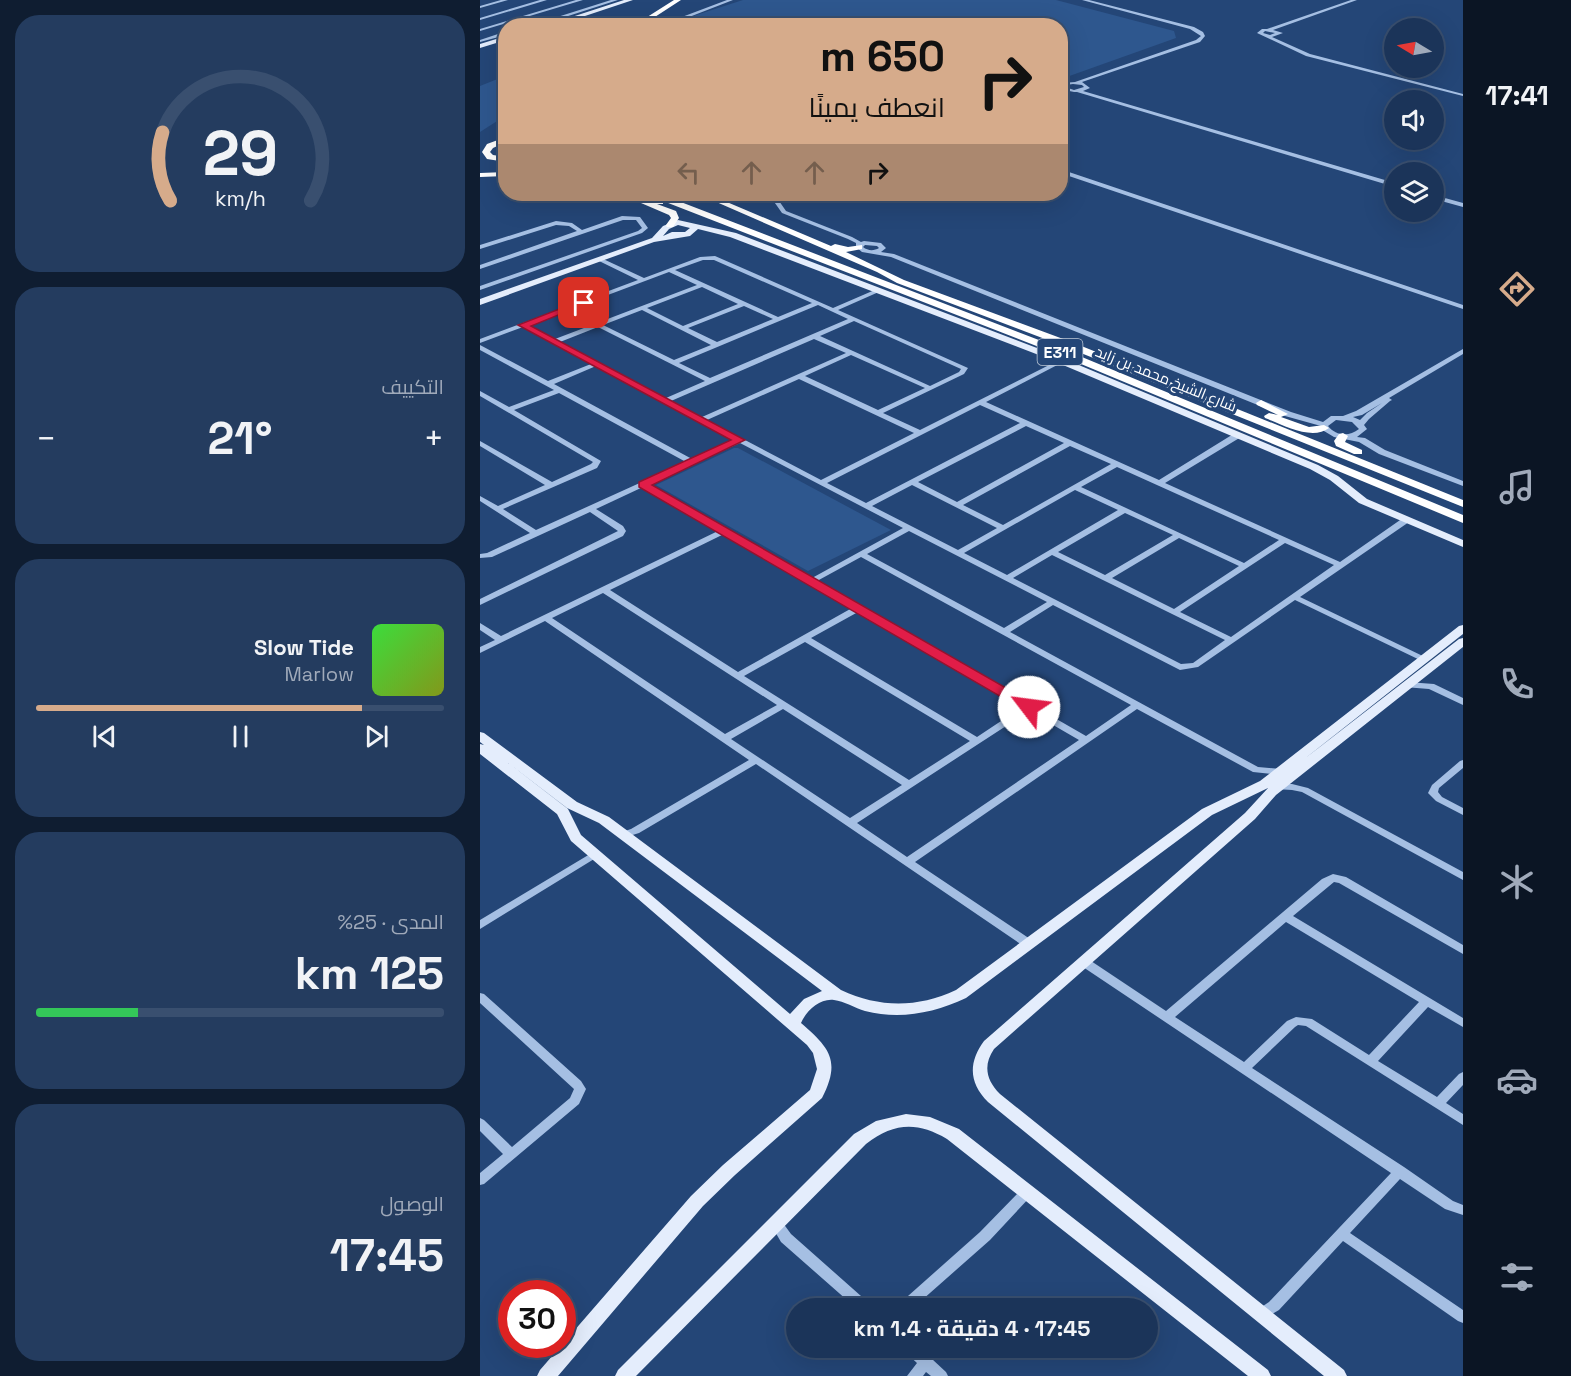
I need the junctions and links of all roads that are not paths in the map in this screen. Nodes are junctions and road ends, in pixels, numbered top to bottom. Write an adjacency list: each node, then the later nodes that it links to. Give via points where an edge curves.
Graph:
1 (502, 0): 15 (street)
2 (543, 0): 16 (street)
3 (580, 0): 19 (street)
4 (593, 0): 14 (street)
5 (616, 0): 14 (street)
6 (623, 0): 25 (main road)
7 (630, 0): 26 (main road)
8 (678, 0): 27 (highway)
9 (687, 0): 28 (highway)
10 (731, 0): 29 (street)
11 (1084, 0): 38 (street, via 1203,34 1198,41)
12 (1355, 0): 33 (street)
13 (1361, 0): 34 (street)
14 (605, 3): 21 (street)
15 (492, 4): 17 (street); 18 (street)
16 (524, 6): 18 (street); 19 (street)
17 (480, 7)
18 (513, 9): 20 (street)
19 (543, 11): 21 (street); 23 (street)
20 (490, 16): 22 (street); 30 (street)
21 (561, 16): 24 (street)
22 (498, 18)
23 (520, 18)
24 (557, 18)
25 (563, 18)
26 (564, 18)
27 (649, 18)
28 (659, 18)
29 (682, 18)
30 (480, 19)
31 (498, 25): 32 (street)
32 (480, 30)
33 (1269, 30): 34 (street); 35 (street, via 1259,32)
34 (1279, 34): 35 (street); 44 (street, via 1287,44 1312,53)
35 (1267, 36): 44 (street, via 1308,55)
36 (498, 38): 37 (main road)
37 (480, 43)
38 (1152, 57): 40 (street); 41 (street)
39 (1068, 83): 40 (street)
40 (1076, 83): 41 (street)
41 (1088, 87): 43 (street); 54 (street)
42 (1068, 91): 43 (street)
43 (1079, 91): 55 (street)
44 (1463, 94)
45 (498, 133): 47 (highway)
46 (498, 143): 48 (highway, via 486,152)
47 (480, 144)
48 (498, 159)
49 (498, 162): 50 (highway)
50 (486, 164)
51 (1068, 172): 92 (street)
52 (498, 174): 53 (highway)
53 (480, 175)
54 (1384, 180)
55 (1384, 180)
56 (1444, 198): 64 (street)
57 (642, 201): 67 (highway, via 675,216)
58 (657, 201): 76 (highway)
59 (672, 201): 76 (highway, شارع الشيخ محمد بن زايد / E311)
60 (691, 201): 84 (highway, شارع الشيخ محمد بن زايد / E311)
61 (719, 201): 68 (highway)
62 (776, 201): 65 (street)
63 (786, 201): 65 (street)
64 (1463, 204)
65 (780, 205): 72 (street, via 787,213)
66 (695, 226): 67 (main road, via 684,223); 69 (main road); 71 (main road, via 693,231)
67 (667, 227): 71 (main road, via 668,233); 73 (main road)
68 (779, 228): 75 (highway, via 840,249); 84 (highway)
69 (715, 231): 71 (main road); 87 (main road)
70 (582, 232): 74 (street, via 574,225 556,223); 79 (street, via 625,217 638,218 644,225 636,233); 80 (street)
71 (683, 234): 73 (main road)
72 (850, 238): 75 (street); 75 (street)
73 (653, 240): 78 (main road)
74 (480, 247)
75 (866, 248): 77 (street); 77 (street, via 883,248); 88 (highway, via 865,259)
76 (802, 252): 152 (highway, شارع الشيخ محمد بن زايد / E311, via 1061,352)
77 (892, 255): 120 (street)
78 (599, 259): 82 (main road); 83 (street)
79 (548, 264): 82 (street); 86 (street)
80 (480, 267)
81 (669, 270): 83 (street); 85 (street); 90 (street, via 702,258 715,258)
82 (564, 272): 89 (main road)
83 (644, 280): 97 (street)
84 (900, 280): 88 (highway, شارع الشيخ محمد بن زايد / E311)
85 (702, 285): 91 (street); 93 (street)
86 (480, 288)
87 (879, 290): 94 (street); 107 (main road)
88 (942, 296): 110 (highway, شارع الشيخ محمد بن زايد / E311)
89 (480, 302)
90 (818, 303): 94 (street); 96 (street)
91 (744, 304): 96 (street); 99 (street)
92 (1463, 305)
93 (642, 308): 98 (street); 99 (street)
94 (833, 310): 95 (street)
95 (854, 319): 100 (street); 114 (street, via 965,368)
96 (778, 320): 103 (street)
97 (522, 325): 101 (street); 102 (street)
98 (598, 325): 102 (street); 108 (street)
99 (683, 328): 103 (street)
100 (814, 336): 106 (street); 112 (street)
101 (480, 341)
102 (554, 342): 109 (street)
103 (717, 345): 108 (street)
104 (480, 346): 113 (street)
105 (1463, 351): 116 (street)
106 (851, 353): 111 (street); 114 (street)
107 (1064, 362): 119 (street); 132 (main road)
108 (674, 363): 112 (street)
109 (596, 364): 113 (street); 118 (street)
110 (1130, 369): 127 (highway); 150 (highway, شارع الشيخ محمد بن زايد / E311)
111 (799, 376): 122 (street); 126 (street)
112 (710, 381): 118 (street)
113 (548, 384): 115 (street)
114 (930, 388): 122 (street)
115 (559, 390): 121 (street); 138 (street)
116 (1396, 392): 125 (street); 130 (street, via 1365,418)
117 (480, 393): 121 (street)
118 (664, 401): 126 (street)
119 (982, 403): 128 (street); 131 (street)
120 (1261, 403): 123 (street); 127 (highway, via 1292,419)
121 (508, 410): 145 (street, via 597,460 594,466)
122 (878, 413): 131 (street)
123 (1304, 418): 124 (street); 129 (street)
124 (1334, 418): 125 (street); 129 (street)
125 (1343, 418): 130 (street)
126 (701, 420): 134 (street)
127 (1283, 421): 129 (highway, via 1308,430)
128 (1026, 423): 136 (street); 140 (street)
129 (1324, 426): 133 (street, via 1329,432)
130 (1361, 428): 133 (street); 137 (street)
131 (920, 433): 141 (street)
132 (1240, 436): 142 (street); 157 (main road, via 1319,469 1359,499)
133 (1345, 436): 137 (street); 147 (highway, via 1339,441 1345,447)
134 (740, 440): 138 (street); 141 (street)
135 (480, 443): 145 (street)
136 (1070, 443): 139 (street); 149 (street)
137 (1366, 443): 144 (street)
138 (692, 462): 143 (street)
139 (1116, 464): 142 (street); 146 (street)
140 (912, 482): 149 (street); 151 (street)
141 (821, 483): 151 (street)
142 (1159, 483): 164 (street)
143 (643, 484): 153 (street); 161 (street)
144 (1463, 484)
145 (551, 485): 154 (street)
146 (1075, 487): 155 (street); 160 (street)
147 (1463, 494)
148 (480, 498): 154 (street)
149 (957, 504): 160 (street)
150 (1463, 504)
151 (866, 506): 159 (street)
152 (1434, 507): 156 (highway, شارع الشيخ محمد بن زايد / E311); 158 (highway)
153 (588, 508): 162 (street); 177 (street, via 620,528 620,534)
154 (498, 509): 162 (street)
155 (1124, 510): 163 (street); 167 (street)
156 (1463, 519)
157 (1406, 520): 165 (main road); 170 (street)
158 (1463, 524)
159 (909, 528): 166 (street); 168 (street)
160 (1003, 528): 166 (street)
161 (724, 531): 174 (street); 175 (street)
162 (535, 533): 169 (street)
163 (1179, 535): 171 (street); 173 (street)
164 (1285, 540): 170 (street); 171 (street)
165 (1463, 544)
166 (958, 552): 172 (street)
167 (1052, 552): 172 (street); 173 (street)
168 (861, 554): 174 (street); 184 (street)
169 (480, 556)
170 (1340, 565): 176 (street)
171 (1245, 566): 180 (street)
172 (1007, 578): 178 (street)
173 (1106, 578): 180 (street)
174 (812, 581): 179 (street)
175 (604, 590): 181 (street); 192 (street)
176 (1294, 597): 187 (street); 190 (street)
177 (480, 602)
178 (1053, 602): 184 (street); 187 (street, via 1180,666 1195,665)
179 (857, 609): 185 (street); 198 (street)
180 (1174, 612): 187 (street)
181 (546, 618): 186 (street); 200 (street)
182 (480, 626): 186 (street)
183 (1463, 628): 190 (main road)
184 (1004, 632): 197 (street)
185 (805, 638): 192 (street); 202 (street)
186 (501, 640): 189 (street)
187 (1231, 640)
188 (1463, 641): 191 (main road)
189 (480, 650)
190 (1425, 658): 207 (main road)
191 (1422, 673): 193 (main road); 194 (street)
192 (737, 676): 196 (street)
193 (1407, 685): 194 (street); 208 (main road)
194 (1431, 686): 195 (street)
195 (1463, 702)
196 (783, 705): 200 (street); 209 (street)
197 (1137, 705): 201 (street); 206 (street)
198 (1029, 707): 201 (street); 202 (street)
199 (480, 736): 213 (main road)
200 (725, 738): 204 (street)
201 (1086, 740): 217 (street)
202 (977, 741): 209 (street)
203 (480, 748): 213 (main road)
204 (756, 760): 214 (street); 215 (street)
205 (1463, 763): 212 (street, via 1433,793)
206 (1256, 770): 207 (street); 210 (street)
207 (1281, 772): 210 (main road)
208 (1296, 774): 210 (main road); 211 (street, via 1297,782)
209 (909, 785): 214 (street)
210 (1272, 785): 211 (street); 222 (main road, via 1207,812); 224 (main road, via 1250,816)
211 (1305, 790): 219 (street)
212 (1463, 812)
213 (572, 813): 215 (main road, via 599,817); 216 (main road, via 573,835)
214 (850, 823): 217 (street)
215 (629, 835): 225 (main road)
216 (594, 857): 221 (street); 230 (main road)
217 (907, 862): 222 (street)
218 (1463, 863): 219 (street)
219 (1459, 873)
220 (1285, 916): 223 (street, via 1326,882 1337,879); 227 (street); 228 (street)
221 (480, 925)
222 (1029, 944): 225 (main road, via 961,994 934,1005 883,1010)
223 (1463, 950)
224 (1084, 962): 228 (street); 246 (main road, via 989,1045 979,1066 982,1083 994,1098)
225 (836, 994): 230 (main road, via 809,1002 798,1012)
226 (480, 996): 237 (street, via 579,1086 577,1098)
227 (1426, 1002): 229 (street); 231 (street)
228 (1167, 1017): 232 (street)
229 (1463, 1023)
230 (793, 1024): 250 (main road, via 823,1057 824,1076 816,1094 698,1201)
231 (1371, 1061): 232 (street, via 1315,1024 1302,1021 1291,1024); 234 (street)
232 (1245, 1068): 238 (street)
233 (1463, 1077): 234 (street)
234 (1438, 1104): 235 (street)
235 (1463, 1120)
236 (480, 1123): 237 (street)
237 (511, 1154): 239 (street)
238 (1400, 1171): 241 (street, via 1449,1205); 243 (street)
239 (480, 1180)
240 (1027, 1192): 242 (main road, via 947,1130 925,1121 901,1120 866,1134); 245 (street); 254 (main road)
241 (1463, 1210)
242 (771, 1229): 244 (street); 251 (main road)
243 (1342, 1234): 246 (street); 247 (street)
244 (854, 1298)
245 (915, 1298)
246 (1268, 1313): 255 (main road)
247 (1463, 1317)
248 (921, 1358): 249 (street)
249 (926, 1362): 252 (street); 253 (street)
250 (546, 1376)
251 (624, 1376)
252 (914, 1376)
253 (941, 1376)
254 (1262, 1376)
255 (1338, 1376)

